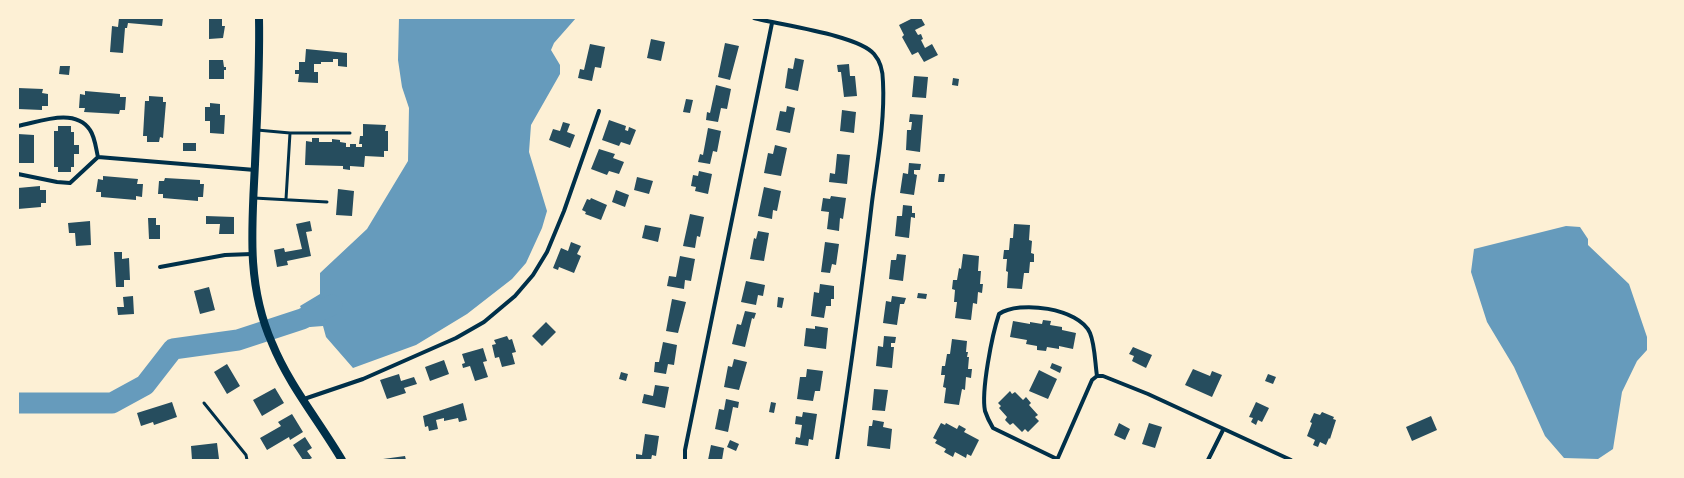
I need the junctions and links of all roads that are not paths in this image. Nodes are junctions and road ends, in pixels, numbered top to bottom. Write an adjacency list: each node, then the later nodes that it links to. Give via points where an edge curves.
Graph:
1 (259, 18): 6 (main road)
2 (754, 18): 3 (street)
3 (772, 23): 23 (street, via 686,442); 24 (street, via 861,44 877,57 883,76 881,122 866,257)
4 (599, 111): 18 (street, via 547,252 533,275 515,296 484,322 456,338 363,379)
5 (18, 126): 9 (street, via 71,117 83,122 91,130)
6 (257, 130): 7 (lane); 10 (main road)
7 (290, 133): 8 (lane); 13 (lane)
8 (350, 133)
9 (98, 157): 10 (street); 11 (street, via 70,183)
10 (255, 170): 12 (main road)
11 (18, 174)
12 (254, 198): 13 (lane); 15 (main road)
13 (286, 199): 14 (lane)
14 (327, 202)
15 (252, 254): 16 (street, via 225,255); 18 (main road, via 257,293 265,325 283,366)
16 (160, 267)
17 (1097, 376): 20 (street, via 1148,394); 25 (street, via 1092,380); 25 (street, via 1090,334 1083,323 1054,310 1034,307 1006,309 999,314 990,349 985,400 989,422 994,428)
18 (304, 399): 22 (main road)
19 (204, 403): 21 (lane, via 246,455)
20 (1223, 430): 26 (street); 27 (street)
21 (247, 460)
22 (342, 460)
23 (685, 460)
24 (837, 460)
25 (1057, 460)
26 (1208, 460)
27 (1290, 460)

